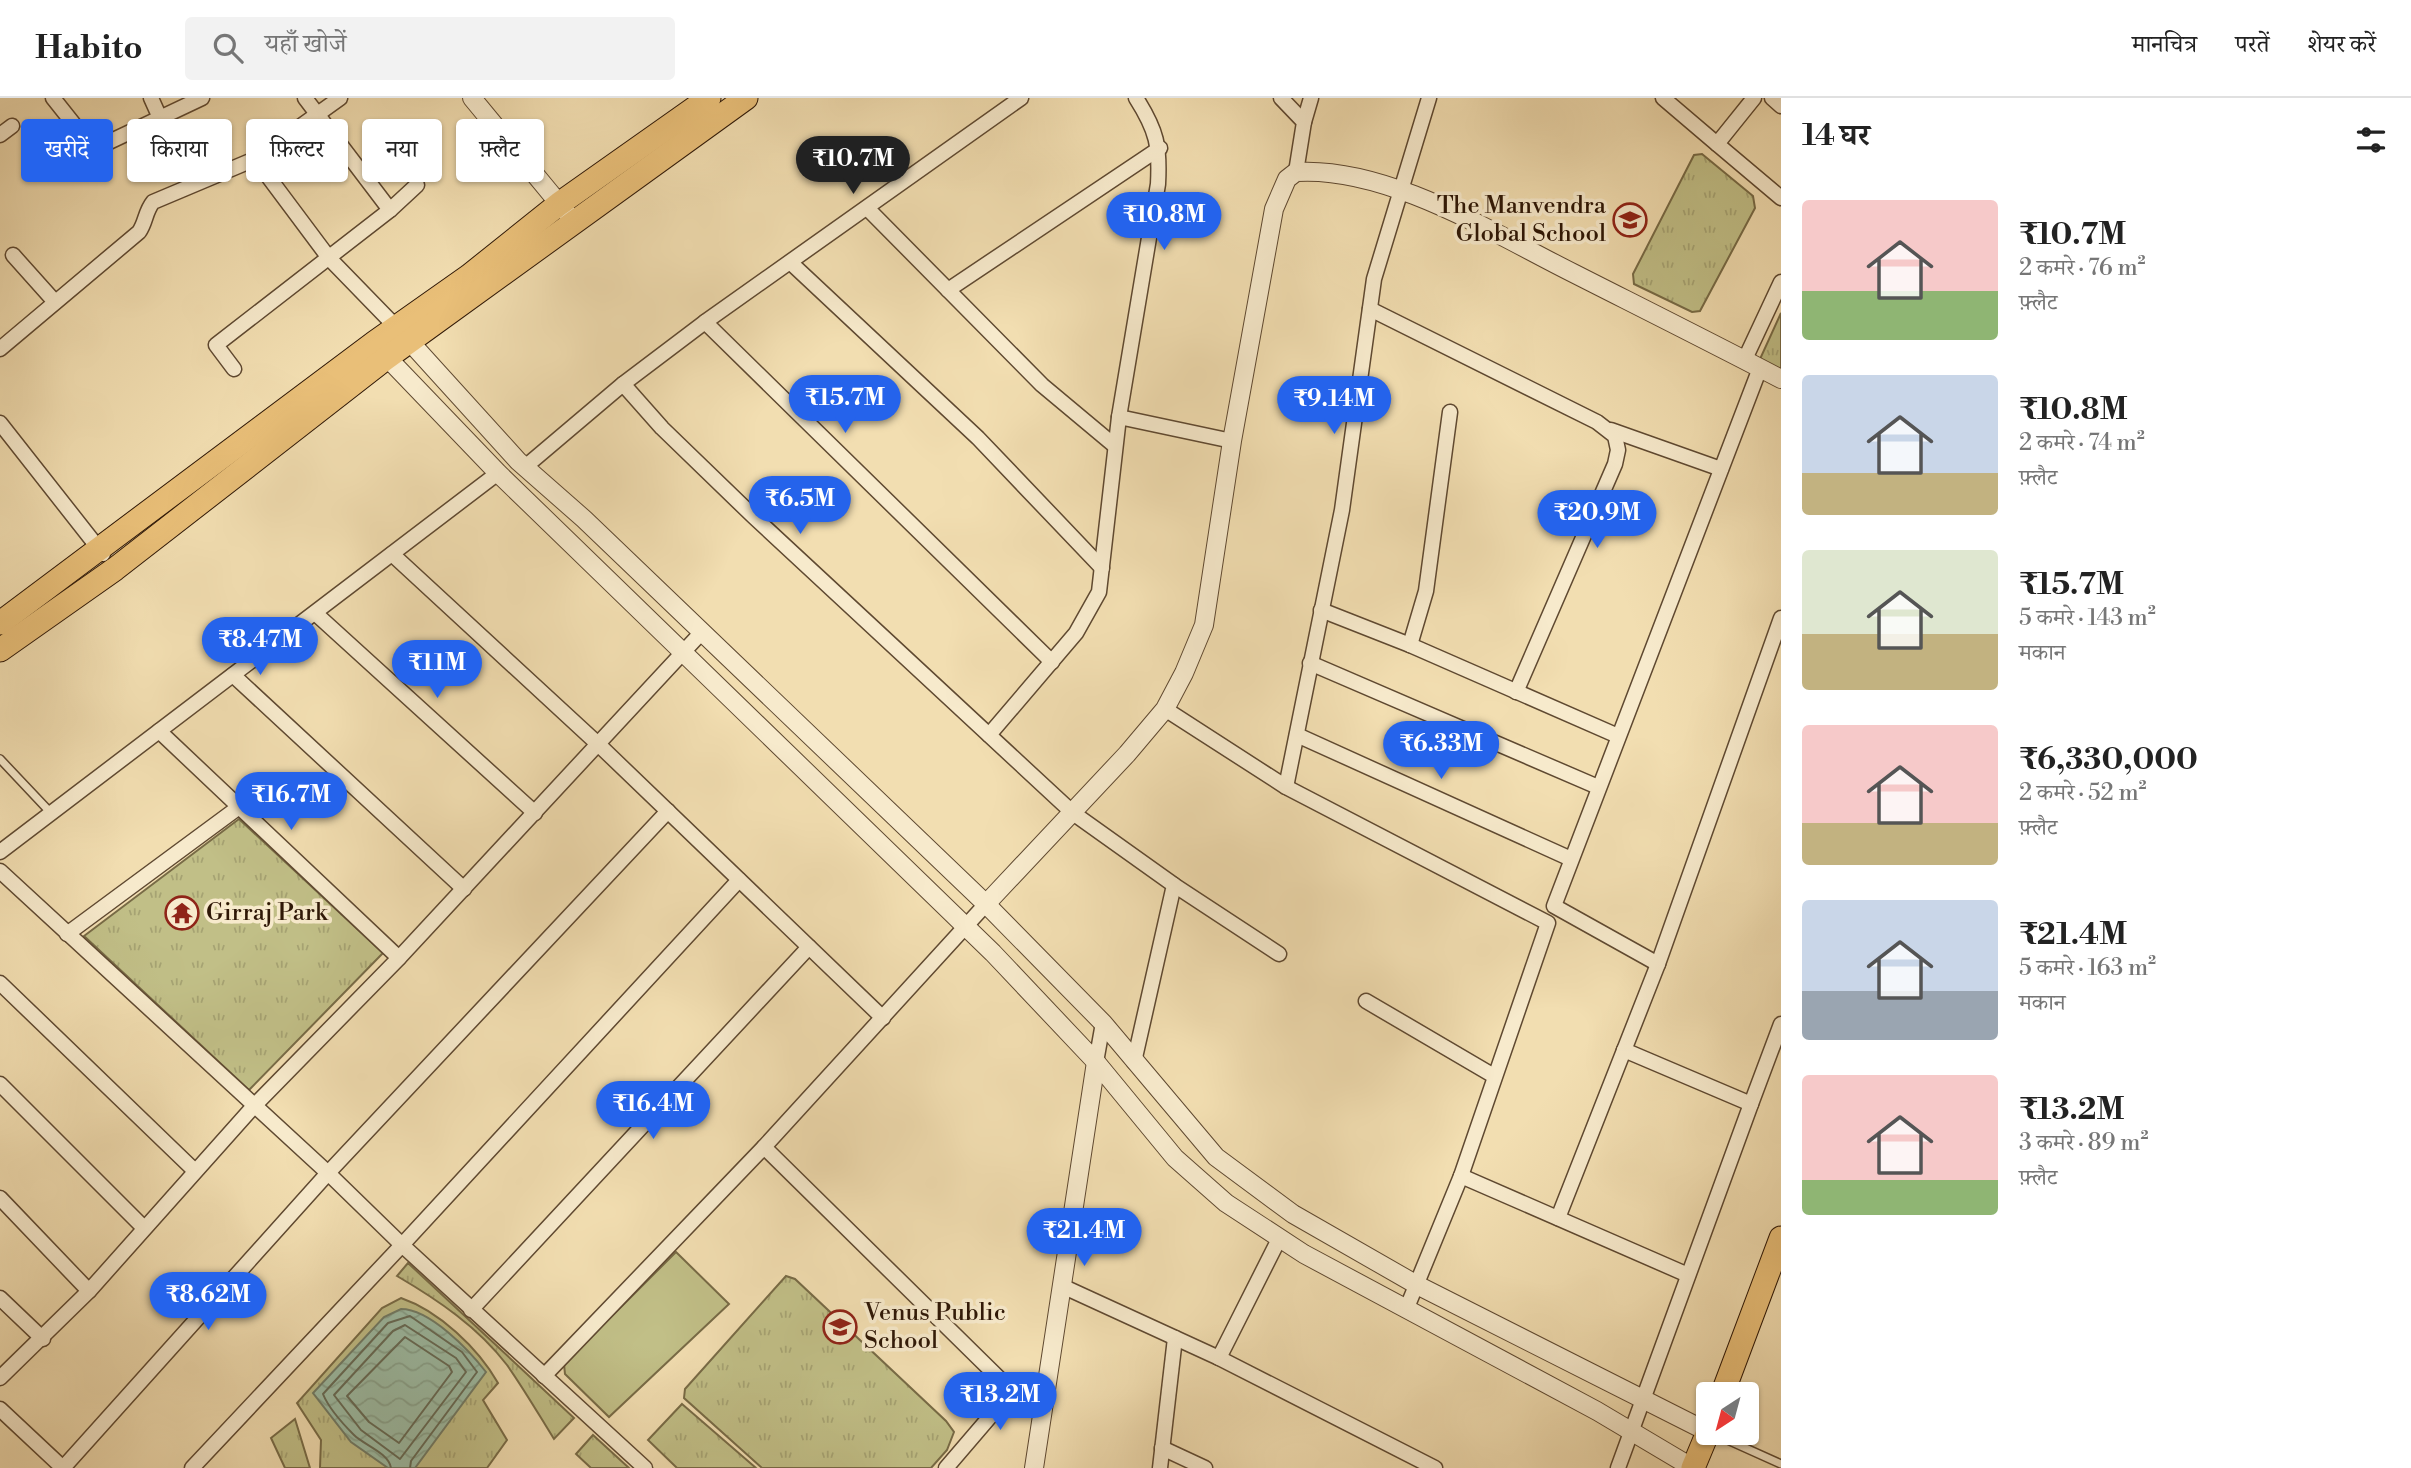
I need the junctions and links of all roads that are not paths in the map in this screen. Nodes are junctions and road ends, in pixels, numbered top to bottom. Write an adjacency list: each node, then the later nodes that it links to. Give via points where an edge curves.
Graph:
1 (53, 98): 20 (street)
2 (151, 98): 19 (street)
3 (202, 98): 19 (street)
4 (305, 98): 18 (street)
5 (340, 98): 18 (street)
6 (472, 98): 34 (street)
7 (709, 98): 34 (main road)
8 (746, 98): 34 (main road)
9 (1021, 98): 32 (street)
10 (1136, 98): 25 (street)
11 (1281, 98): 22 (street)
12 (1311, 98): 22 (street)
13 (1429, 98): 30 (street)
14 (1664, 98): 24 (street)
15 (1754, 98): 24 (street)
16 (1772, 98): 17 (street)
17 (1781, 106)
18 (317, 115): 21 (street); 33 (street)
19 (160, 118): 23 (street)
20 (70, 119)
21 (311, 119)
22 (1304, 122): 27 (street)
23 (113, 138)
24 (1717, 144): 31 (street)
25 (1160, 148): 39 (street); 51 (street)
26 (246, 163): 40 (street, via 153,202 143,215 139,232)
27 (1296, 172): 30 (street, via 1336,175); 54 (street, via 1283,185 1273,209)
28 (272, 182): 36 (street)
29 (417, 185): 33 (street)
30 (1400, 191): 41 (street, via 1374,279); 46 (street)
31 (1781, 198)
32 (867, 208): 37 (street); 39 (street)
33 (390, 210): 36 (street)
34 (566, 212): 43 (main road)
35 (13, 255): 40 (street)
36 (329, 258): 43 (street); 47 (street, via 216,345)
37 (790, 263): 42 (street); 61 (street, via 978,438)
38 (1781, 282): 46 (street)
39 (948, 290): 55 (street, via 1042,386)
40 (55, 302): 44 (street)
41 (1370, 309): 53 (street); 63 (street, via 1342,510)
42 (705, 322): 49 (street); 71 (street)
43 (404, 336): 45 (main road); 56 (street)
44 (0, 349)
45 (380, 351): 58 (street); 59 (main road); 62 (main road)
46 (1753, 364): 48 (street); 57 (street)
47 (234, 369)
48 (1781, 379)
49 (623, 384): 56 (street); 77 (street, via 754,517)
50 (1450, 412): 68 (street, via 1426,591)
51 (1119, 417): 54 (street); 55 (street)
52 (0, 423): 59 (street)
53 (1611, 430): 57 (street); 74 (street, via 1618,443 1615,464)
54 (1232, 441): 75 (street, via 1204,625)
55 (1115, 446): 61 (street)
56 (525, 467): 67 (street)
57 (1721, 469): 79 (street)
58 (498, 472): 60 (street); 70 (street)
59 (101, 550): 62 (street); 66 (main road)
60 (392, 554): 64 (street); 80 (street)
61 (1102, 568): 71 (street, via 1090,611)
62 (115, 569): 66 (main road)
63 (1321, 610): 68 (street); 72 (street)
64 (315, 613): 73 (street); 87 (street)
65 (1781, 618): 103 (street)
66 (7, 621): 69 (main road)
67 (701, 633): 70 (street); 95 (street)
68 (1410, 645): 74 (street)
69 (0, 650)
70 (682, 653): 80 (street); 98 (street)
71 (1052, 662): 77 (street)
72 (1310, 663): 78 (street); 83 (street)
73 (233, 675): 76 (street); 94 (street)
74 (1516, 692): 79 (street)
75 (1166, 709): 82 (street); 88 (street)
76 (159, 731): 84 (street); 86 (street)
77 (989, 735): 88 (street)
78 (1297, 735): 82 (street); 90 (street)
79 (1618, 736): 83 (street)
80 (599, 745): 85 (street); 87 (street)
81 (0, 759): 86 (lane)
82 (1286, 787): 97 (street)
83 (1598, 787): 90 (street)
84 (239, 807): 99 (street); 102 (street)
85 (668, 811): 92 (street); 118 (street)
86 (51, 813): 89 (street)
87 (535, 813): 94 (street)
88 (1073, 813): 93 (street); 95 (street)
89 (0, 852)
90 (1571, 859): 96 (street)
91 (0, 871): 99 (street)
92 (739, 880): 100 (street); 125 (street)
93 (1174, 884): 101 (street); 111 (street)
94 (464, 889): 102 (street)
95 (986, 904): 98 (street); 107 (street)
96 (1554, 906): 97 (street); 103 (street)
97 (1548, 923): 112 (street)
98 (965, 926): 106 (street); 110 (street)
99 (66, 934): 115 (street)
100 (810, 947): 106 (street); 131 (street)
101 (1279, 954)
102 (400, 958): 115 (street)
103 (1658, 964): 109 (street)
104 (0, 983): 117 (street)
105 (1367, 1000): 112 (street)
106 (883, 1018): 116 (street)
107 (1103, 1024): 110 (street); 111 (street)
108 (1781, 1024): 114 (street)
109 (1624, 1050): 114 (street); 121 (street)
110 (1096, 1062): 124 (street, via 1175,1158 1226,1203); 128 (street)
111 (1134, 1062): 127 (street, via 1216,1157 1293,1214)
112 (1494, 1076): 119 (street)
113 (0, 1084): 122 (street)
114 (1751, 1104): 126 (street)
115 (254, 1106): 117 (street); 118 (street)
116 (764, 1147): 136 (street); 140 (street)
117 (195, 1171): 122 (street)
118 (328, 1173): 125 (street); 149 (street)
119 (1461, 1176): 121 (street); 127 (street)
120 (0, 1199): 129 (street)
121 (1558, 1218): 126 (street)
122 (144, 1228): 129 (street)
123 (1781, 1238): 138 (main road)
124 (1279, 1240): 132 (street); 135 (street)
125 (402, 1245): 131 (street); 150 (street)
126 (1688, 1275): 141 (street)
127 (1418, 1285): 132 (street); 141 (street)
128 (1062, 1286): 133 (street); 139 (street)
129 (89, 1291): 134 (street)
130 (0, 1298): 134 (street)
131 (471, 1310): 136 (street)
132 (1406, 1310): 144 (street)
133 (1175, 1338): 135 (street); 147 (street)
134 (43, 1339): 137 (street)
135 (1219, 1358): 156 (street)
136 (544, 1376): 151 (street)
137 (0, 1378)
138 (1727, 1382)
139 (1046, 1384): 140 (street); 153 (street)
140 (1012, 1391): 152 (street)
141 (1643, 1400): 143 (street); 144 (street)
142 (0, 1409): 149 (street)
143 (1696, 1425)
144 (1631, 1431): 157 (street); 158 (street)
145 (1703, 1446): 158 (main road)
146 (1741, 1446): 148 (lane)
147 (1162, 1448): 154 (street); 155 (street)
148 (1781, 1464)
149 (63, 1468)
150 (192, 1468)
151 (645, 1468)
152 (946, 1468)
153 (1034, 1468)
154 (1160, 1468)
155 (1205, 1468)
156 (1435, 1468)
157 (1618, 1468)
158 (1693, 1468)

